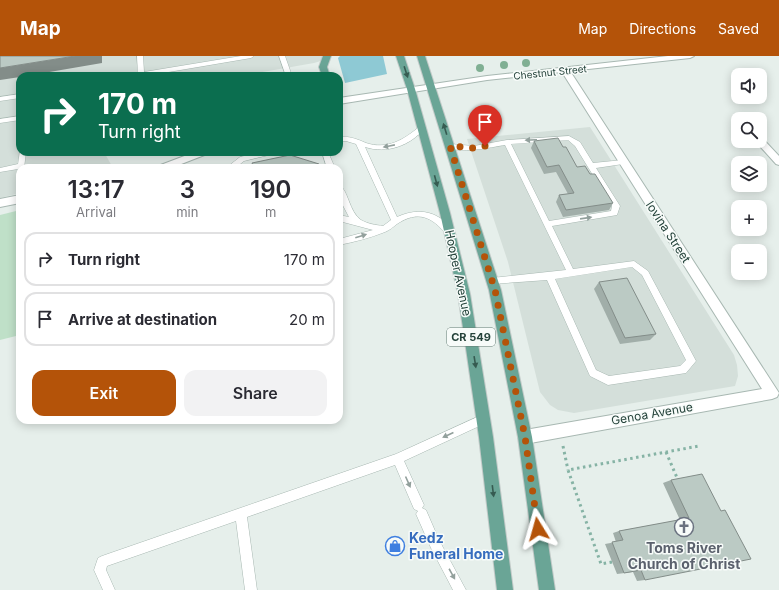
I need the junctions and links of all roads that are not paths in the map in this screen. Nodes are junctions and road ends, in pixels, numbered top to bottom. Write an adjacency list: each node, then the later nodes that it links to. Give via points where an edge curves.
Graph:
1 (140, 56): 10 (lane)
2 (251, 56): 11 (lane)
3 (282, 56): 12 (lane)
4 (327, 56): 13 (main road, via 323,67)
5 (400, 56): 15 (main road, Hooper Avenue / CR 549, one-way to 15)
6 (421, 56): 14 (main road, CR 549)
7 (690, 56): 8 (street, Chestnut Street)
8 (665, 57): 9 (street, Chestnut Street)
9 (565, 70): 14 (street, Chestnut Street); 29 (street, Iovina Street)
10 (141, 72)
11 (158, 72)
12 (288, 72)
13 (325, 72)
14 (431, 86): 15 (street, Chestnut Street); 25 (main road, CR 549, one-way to 14)
15 (411, 89): 18 (street, Chestnut Street); 21 (main road, Hooper Avenue / CR 549)
16 (16, 97): 17 (lane)
17 (0, 99)
18 (343, 100)
19 (16, 119): 20 (lane)
20 (0, 122)
21 (422, 128): 23 (lane, one-way to 23, via 407,141 382,148); 44 (main road, Hooper Avenue / CR 549, one-way to 44)
22 (343, 139): 23 (lane)
23 (359, 142): 40 (lane)
24 (507, 142): 25 (lane, via 474,148); 33 (lane, one-way to 24, via 578,144 569,138); 42 (lane)
25 (450, 146): 48 (main road, CR 549)
26 (766, 148): 30 (street)
27 (187, 156): 31 (street)
28 (252, 156): 32 (lane, via 242,158)
29 (623, 162): 33 (lane); 49 (street, Iovina Street)
30 (779, 162)
31 (170, 164)
32 (235, 164)
33 (591, 166): 42 (lane, one-way to 33, via 614,213 616,206)
34 (16, 167): 35 (lane)
35 (0, 170)
36 (343, 198): 41 (lane, via 350,215)
37 (16, 200): 38 (street)
38 (0, 203)
39 (343, 219): 41 (lane)
40 (395, 221): 43 (lane); 44 (lane, via 423,212 442,222)
41 (357, 222): 43 (lane)
42 (547, 224): 46 (lane)
43 (383, 229): 45 (lane, one-way to 43)
44 (449, 232): 50 (main road, Hooper Avenue / CR 549, one-way to 50, via 464,294)
45 (343, 241)
46 (571, 273): 47 (lane); 47 (lane, via 634,264 645,273 691,361 683,370 608,381 593,372)
47 (550, 276): 48 (lane)
48 (492, 281): 51 (main road, CR 549)
49 (775, 392): 51 (street, Genoa Avenue)
50 (484, 419): 52 (lane, one-way to 52); 57 (main road, Hooper Avenue / CR 549, one-way to 57)
51 (525, 437): 58 (main road, CR 549)
52 (398, 458): 53 (lane); 56 (lane, one-way to 56, via 435,544)
53 (241, 514): 54 (lane, via 102,562 100,570); 55 (lane)
54 (109, 590)
55 (251, 590)
56 (460, 590)
57 (505, 590)
58 (547, 590)

